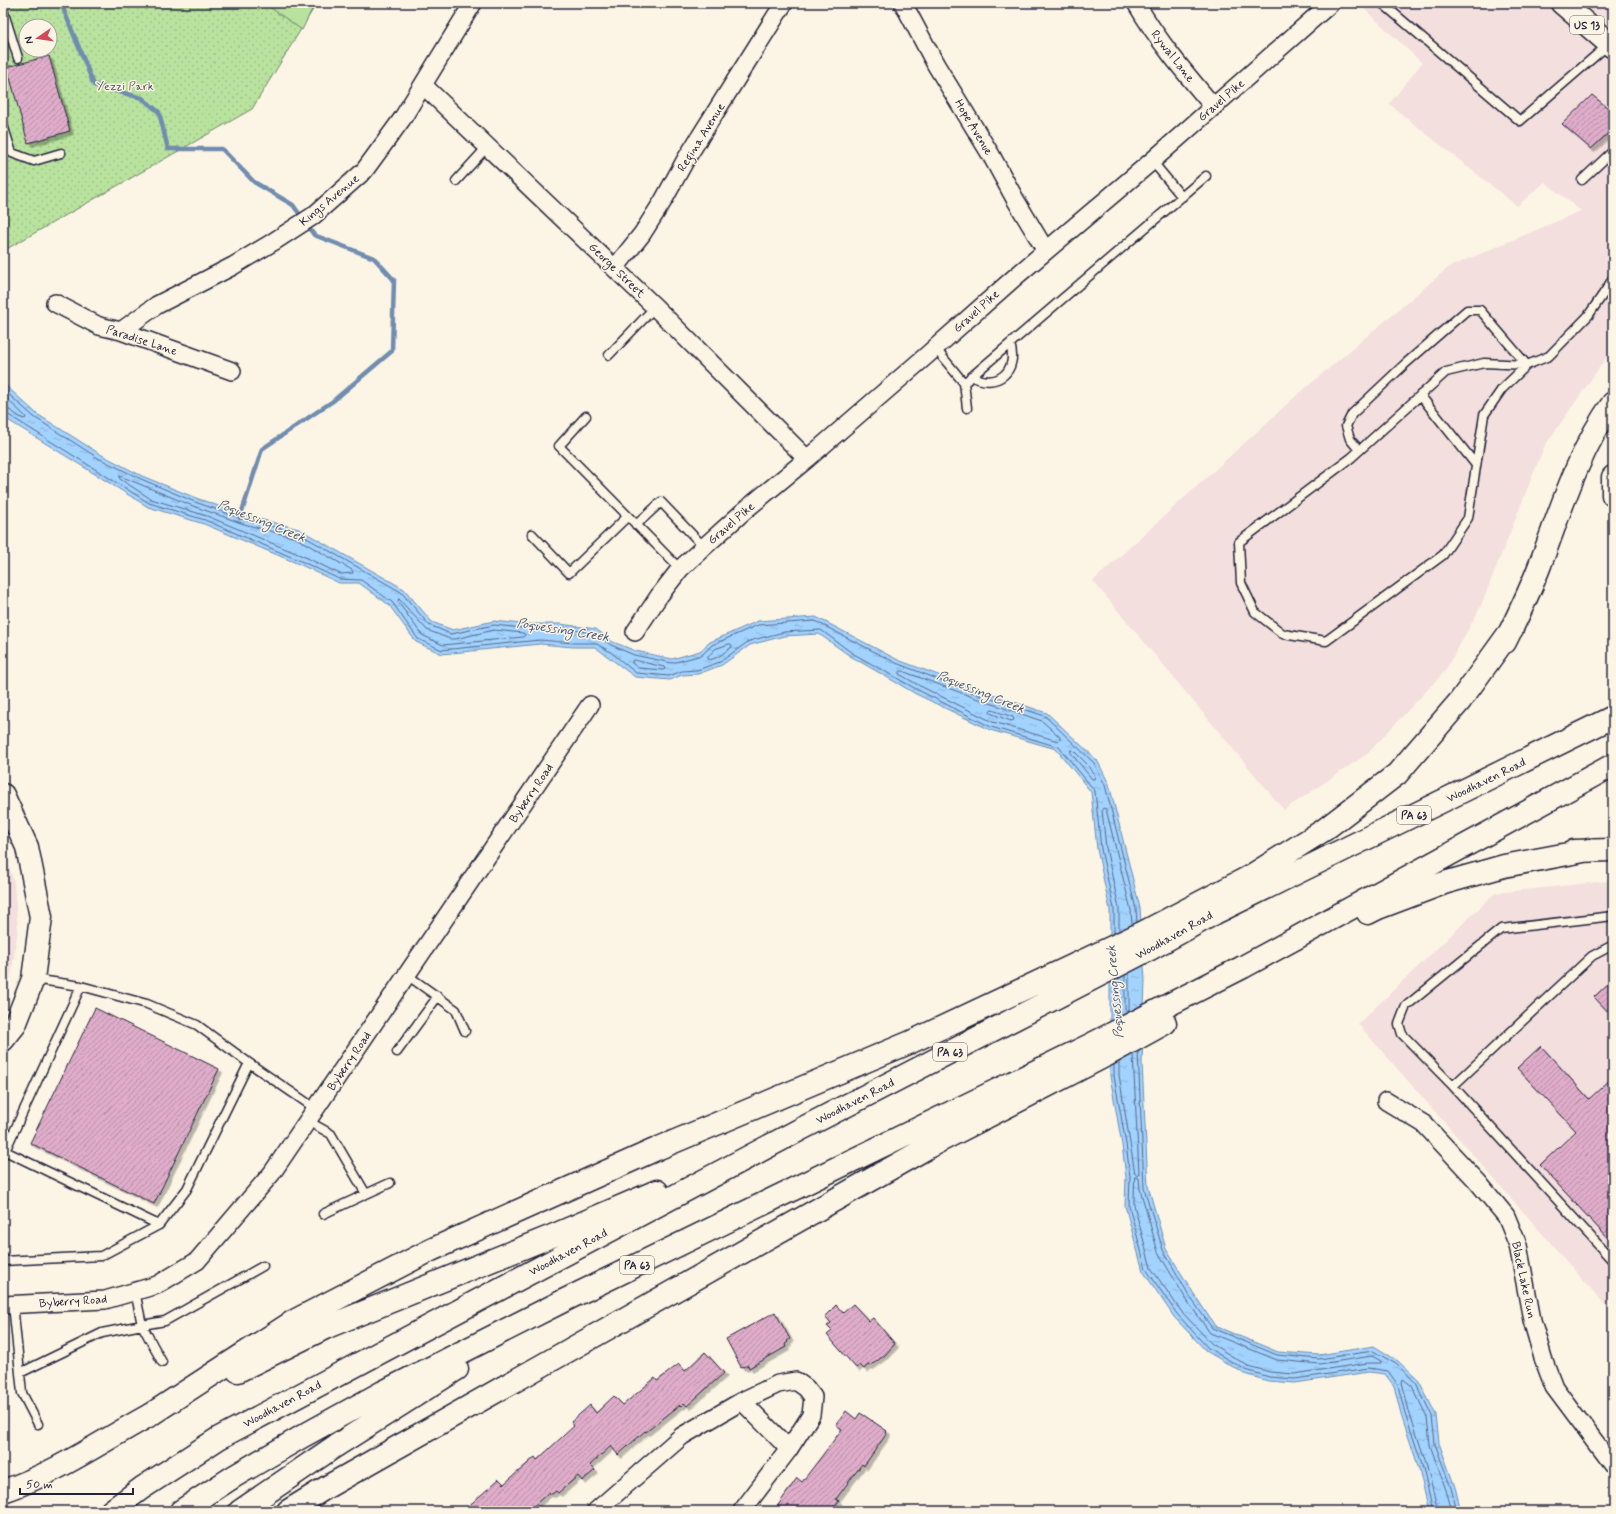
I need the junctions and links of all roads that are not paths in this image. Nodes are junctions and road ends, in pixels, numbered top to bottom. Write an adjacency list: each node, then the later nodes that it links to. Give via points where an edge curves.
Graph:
1 (472, 3): 11 (street, Kings Avenue)
2 (784, 3): 23 (street, Regina Avenue, via 646,228)
3 (903, 3): 22 (street, Hope Avenue, via 936,65)
4 (1136, 3): 12 (street, Rywal Lane, via 1174,59)
5 (1332, 3): 12 (street, Gravel Pike)
6 (1383, 3): 9 (lane, via 1520,121)
7 (1563, 3): 9 (main road, US 13)
8 (3, 10): 10 (lane)
9 (1611, 45)
10 (18, 58)
11 (423, 85): 14 (street, George Street); 27 (street, Kings Avenue, via 372,162 313,216 233,266 158,305)
12 (1214, 106): 17 (street, Gravel Pike)
13 (3, 125): 16 (lane, via 12,153 34,161)
14 (487, 147): 20 (lane); 23 (street, George Street)
15 (1613, 151): 19 (lane)
16 (61, 153)
17 (1152, 161): 21 (lane); 22 (street, Gravel Pike)
18 (1206, 176): 21 (lane)
19 (1582, 180)
20 (456, 181)
21 (1182, 197): 28 (lane)
22 (1046, 251): 29 (street, Gravel Pike)
23 (615, 268): 26 (street, George Street)
24 (1613, 278): 31 (lane, via 1588,316 1549,356)
25 (54, 303): 27 (street, Paradise Lane, via 99,326)
26 (655, 307): 30 (lane); 40 (street, George Street)
27 (121, 331): 32 (street, Paradise Lane)
28 (1010, 344): 33 (lane); 33 (lane, via 1012,360 1004,375 988,382)
29 (935, 348): 34 (lane); 40 (street, Gravel Pike)
30 (609, 355)
31 (1527, 365): 35 (lane, via 1472,365 1446,372); 39 (lane, via 1480,310 1467,310 1352,414 1346,426 1350,439); 41 (lane, via 1502,389 1484,415)
32 (232, 371)
33 (972, 376): 34 (lane)
34 (964, 383): 37 (lane)
35 (1424, 392): 39 (lane); 41 (lane)
36 (1613, 403): 49 (main road, via 1580,461)
37 (967, 408)
38 (586, 416): 44 (lane, via 558,446)
39 (1359, 450): 41 (lane, via 1239,542 1241,583 1256,612 1283,634 1326,641 1443,555 1468,518)
40 (807, 459): 47 (street, Gravel Pike)
41 (1476, 464)
42 (1613, 477): 43 (main road)
43 (1613, 495)
44 (628, 516): 45 (lane); 46 (lane, via 569,573)
45 (636, 525): 47 (lane, via 661,502); 48 (lane)
46 (532, 534)
47 (704, 547): 48 (street, Gravel Pike)
48 (680, 569): 50 (street, Gravel Pike, via 658,596)
49 (1512, 629): 57 (main road, via 1471,705 1446,738 1397,787 1350,826 1246,890); 59 (main road, via 1460,701 1397,774 1324,830)
50 (635, 632)
51 (590, 705): 62 (street, Byberry Road)
52 (1613, 717): 57 (main road, Woodhaven Road / PA 63)
53 (1613, 765): 61 (main road, PA 63)
54 (3, 795): 63 (main road, via 27,847 41,917)
55 (1589, 850): 56 (main road); 61 (main road, via 1542,853 1497,861 1421,883 1364,907); 68 (main road, via 1504,866 1444,883 1378,908 1148,1033)
56 (1613, 850)
57 (1215, 913): 59 (main road, Woodhaven Road / PA 63)
58 (1613, 917): 71 (lane, via 1501,929 1406,1006 1399,1024 1402,1034)
59 (1145, 941): 74 (main road, Woodhaven Road / PA 63, via 1098,976); 90 (main road, via 1100,953 912,1042 659,1148 431,1250 294,1320)
60 (1613, 945): 71 (lane, via 1592,956)
61 (1243, 967): 68 (main road, PA 63, via 1155,1012)
62 (407, 975): 65 (lane); 73 (street, Byberry Road)
63 (33, 979): 64 (lane); 67 (main road, via 15,1025)
64 (81, 986): 70 (lane, via 147,1004 197,1025); 75 (lane)
65 (438, 996): 66 (lane, via 456,1010); 69 (lane)
66 (465, 1031)
67 (3, 1040)
68 (1104, 1047): 84 (main road, PA 63); 98 (main road)
69 (397, 1052)
70 (249, 1063): 73 (lane); 79 (lane, via 187,1189)
71 (1453, 1086): 81 (lane)
72 (1386, 1101): 93 (street, Black Lake Run, via 1424,1124 1506,1216 1518,1245 1532,1320 1554,1387)
73 (312, 1115): 77 (lane, via 331,1134); 83 (street, Byberry Road, via 272,1174 197,1261 157,1285)
74 (803, 1128): 90 (main road, via 552,1236 326,1327); 95 (main road, Woodhaven Road / PA 63, via 219,1438)
75 (4, 1150): 79 (lane)
76 (390, 1183): 77 (lane)
77 (366, 1194): 78 (lane)
78 (323, 1214)
79 (159, 1225): 80 (lane, via 101,1256)
80 (3, 1261)
81 (1613, 1261)
82 (263, 1266): 86 (lane, via 165,1321)
83 (135, 1291): 85 (street, Byberry Road, via 105,1300); 86 (lane)
84 (565, 1300): 96 (main road, PA 63, via 310,1432); 97 (main road, via 334,1447)
85 (14, 1304): 88 (lane)
86 (142, 1325): 87 (lane); 88 (lane, via 102,1333)
87 (162, 1362)
88 (20, 1373): 91 (lane, via 22,1393)
89 (742, 1401): 92 (street); 92 (street, via 778,1384 796,1381 806,1388 813,1397 811,1415); 99 (street, via 682,1436)
90 (150, 1415): 94 (main road, via 54,1469 22,1485)
91 (38, 1424)
92 (789, 1449): 100 (street)
93 (1613, 1466)
94 (3, 1491)
95 (111, 1511)
96 (181, 1511)
97 (240, 1511)
98 (288, 1511)
99 (596, 1511)
100 (742, 1511)

